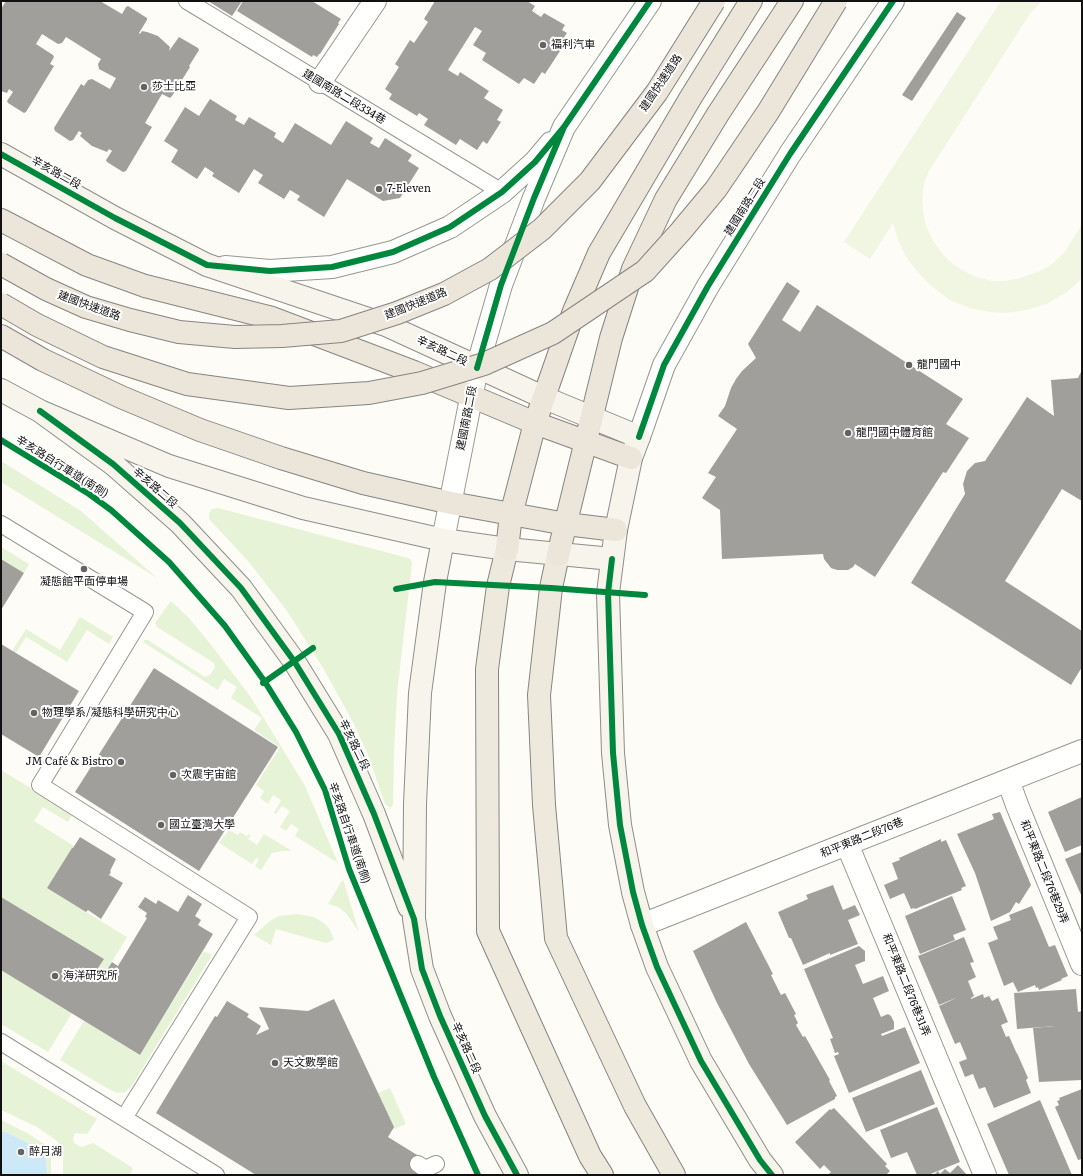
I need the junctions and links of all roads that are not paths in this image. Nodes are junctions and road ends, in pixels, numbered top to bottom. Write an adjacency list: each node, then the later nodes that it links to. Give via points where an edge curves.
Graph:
1 (187, 1): 9 (lane, 建國南路二段334巷)
2 (375, 1): 9 (street)
3 (650, 1): 10 (street, 建國南路二段)
4 (714, 1): 14 (highway, 建國快速道路, bridge, via 657,92 590,181 542,229 490,269 444,294 397,313 341,330 289,335 235,337 179,332 86,307)
5 (751, 1): 21 (highway, via 599,253 574,312)
6 (792, 1): 23 (highway, via 666,199 633,269 611,338)
7 (836, 1): 16 (highway, bridge, via 768,112 716,189 645,271 554,333 484,364 422,383 369,392 289,398 187,384 103,357 37,325)
8 (893, 1): 25 (street, 建國南路二段, via 790,154 708,286 664,365)
9 (320, 82): 12 (lane, 建國南路二段334巷)
10 (564, 127): 12 (street, via 535,162); 18 (street, 建國南路二段, via 502,285)
11 (1, 154): 15 (main road, 辛亥路二段, via 115,218)
12 (502, 192): 15 (street, via 450,227 385,254 332,267 270,271)
13 (1, 220): 20 (highway, via 87,265 145,286 272,318)
14 (1, 264)
15 (207, 265): 18 (main road, 辛亥路二段, via 386,325)
16 (1, 304)
17 (1, 336): 28 (highway, via 43,360 121,397 200,430 363,483)
18 (477, 368): 20 (street, 建國南路二段); 21 (main road, 辛亥路二段)
19 (1, 390): 22 (main road, 辛亥路二段)
20 (472, 397): 24 (highway); 28 (street, 建國南路二段)
21 (544, 398): 23 (main road, 辛亥路二段); 24 (highway)
22 (40, 412): 33 (main road, 辛亥路二段, via 169,466 303,508); 40 (main road, 辛亥路二段, via 113,464 180,522 241,588 294,661 339,734 374,814)
23 (591, 418): 25 (main road, 辛亥路二段); 26 (highway)
24 (535, 423): 26 (highway); 29 (highway)
25 (640, 437): 27 (main road)
26 (585, 442): 27 (highway); 31 (highway)
27 (632, 458): 32 (main road)
28 (451, 503): 29 (highway); 33 (street, 建國南路二段)
29 (511, 515): 31 (highway); 34 (highway)
30 (1, 524): 44 (lane, via 145,612 40,785 250,917)
31 (566, 524): 32 (highway); 35 (highway)
32 (616, 530): 36 (main road)
33 (443, 540): 34 (main road, 辛亥路二段); 40 (main road, 辛亥路二段, via 420,693 415,804)
34 (507, 549): 35 (main road, 辛亥路二段); 49 (main road, via 498,586 487,669 488,931 590,1156)
35 (558, 555): 36 (main road, 辛亥路二段); 50 (main road, via 551,588 539,695 544,805 556,938 635,1106)
36 (612, 559): 41 (main road, via 608,593 613,753 620,825)
37 (1082, 751): 38 (street, 和平東路二段76巷)
38 (1008, 780): 39 (street, 和平東路二段76巷); 42 (street, 和平東路二段76巷29弄)
39 (847, 844): 41 (street, 和平東路二段76巷); 52 (street, 和平東路二段76巷31弄)
40 (414, 919): 48 (main road, 辛亥路二段, via 422,969 440,1016 485,1116)
41 (642, 926): 51 (main road, via 657,966 701,1062 760,1160)
42 (1082, 964)
43 (1, 1042): 44 (lane)
44 (124, 1118): 47 (lane)
45 (418, 1164): 46 (lane, via 425,1168)
46 (436, 1164)
47 (216, 1175)
48 (517, 1175)
49 (602, 1175)
50 (674, 1175)
51 (772, 1175)
52 (985, 1175)

